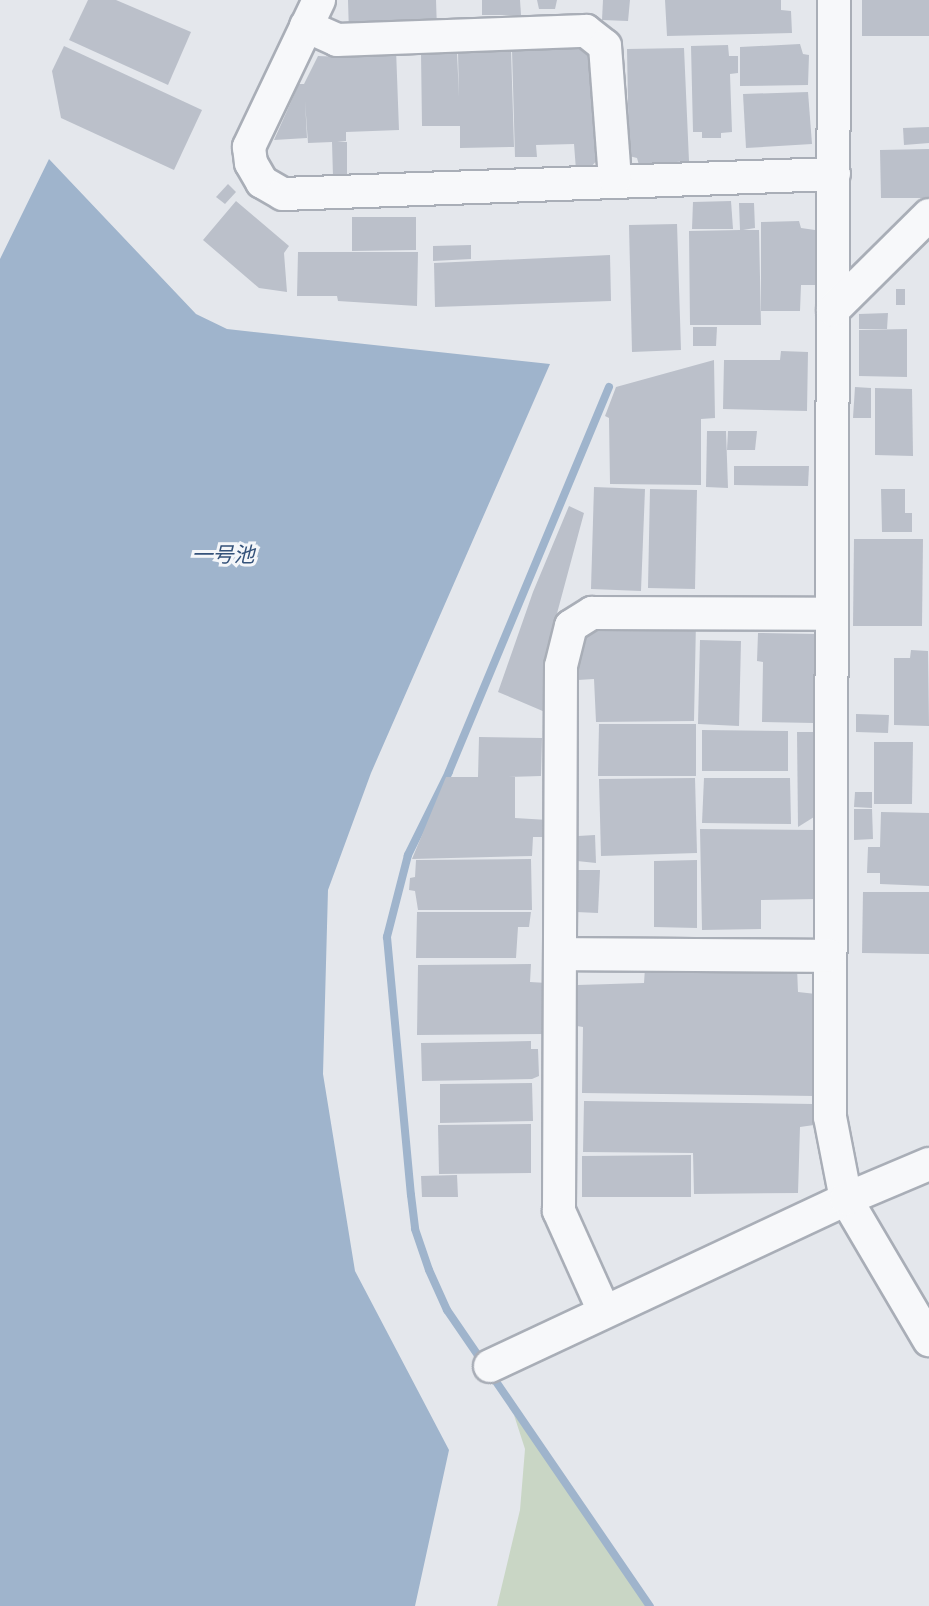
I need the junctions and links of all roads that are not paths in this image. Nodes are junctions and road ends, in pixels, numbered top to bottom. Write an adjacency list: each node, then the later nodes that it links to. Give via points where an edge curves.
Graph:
1 (834, 0): 3 (street)
2 (312, 13): 4 (street, via 337,40 586,31 605,46); 4 (street, via 249,147 251,163 262,182 274,191 283,194)
3 (834, 174): 4 (street); 6 (street)
4 (615, 179)
5 (929, 215): 6 (street)
6 (833, 310): 7 (street)
7 (832, 614): 8 (street, via 592,613 571,626 561,666); 9 (street)
8 (561, 954): 9 (street); 12 (street, via 559,1211)
9 (829, 956): 11 (street, via 830,1117)
10 (929, 1164): 11 (street)
11 (846, 1199): 13 (street); 14 (street)
12 (599, 1300)
13 (929, 1341)
14 (490, 1366)

